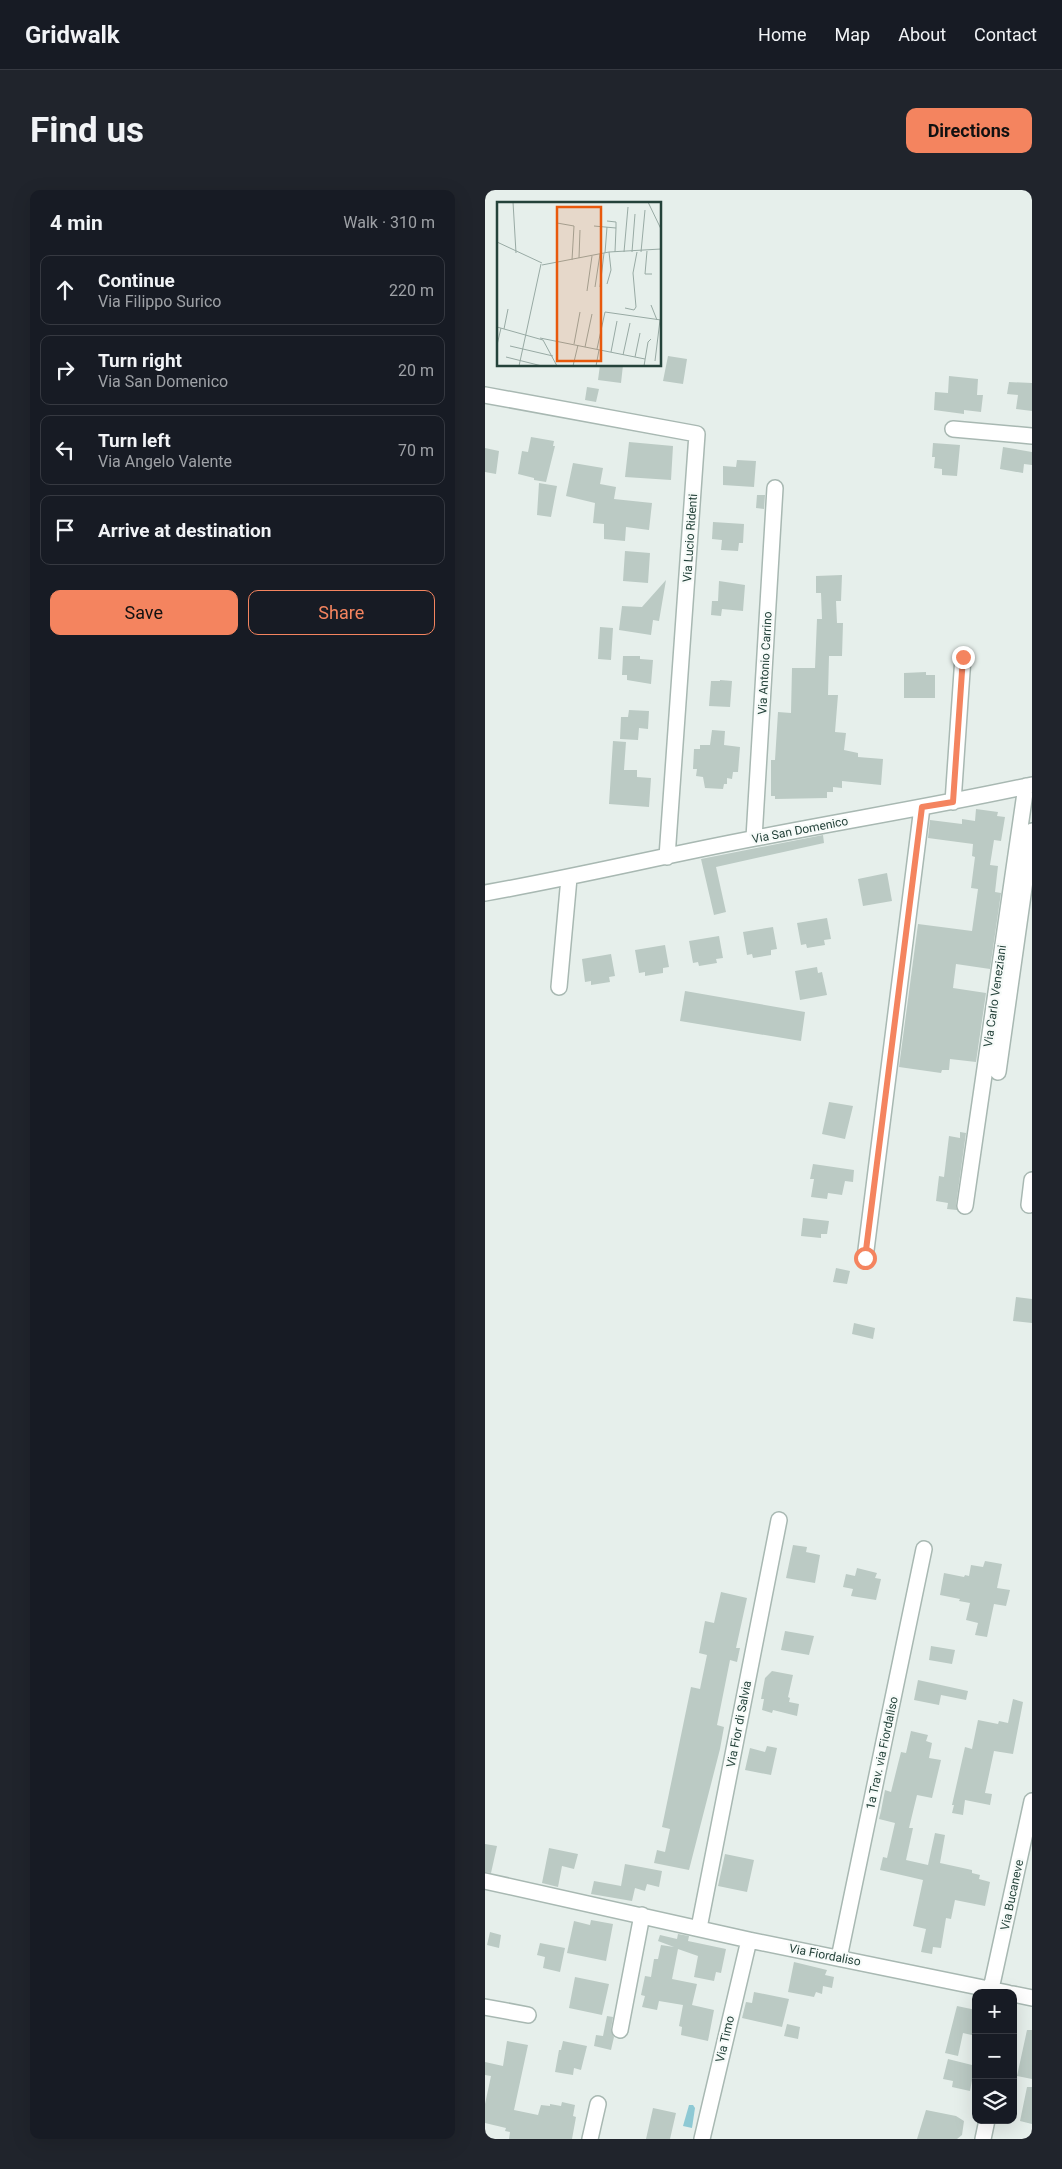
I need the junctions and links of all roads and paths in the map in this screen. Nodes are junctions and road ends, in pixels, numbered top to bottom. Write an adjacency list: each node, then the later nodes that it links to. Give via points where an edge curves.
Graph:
1 (485, 395): 11 (street, Via Lucio Ridenti, via 697,434)
2 (953, 429): 3 (street)
3 (1032, 436)
4 (775, 488): 10 (street, Via Antonio Carrino)
5 (963, 657): 7 (street)
6 (1029, 785): 7 (street, Via San Domenico); 18 (street, Via Carlo Veneziani)
7 (953, 802): 8 (street, Via San Domenico)
8 (922, 807): 10 (street, Via San Domenico); 19 (street)
9 (1032, 831): 15 (street)
10 (755, 838): 11 (street, Via San Domenico)
11 (667, 857): 12 (street, Via San Domenico)
12 (569, 878): 13 (street, Via San Domenico); 14 (street)
13 (485, 893)
14 (559, 987)
15 (997, 1072)
16 (1032, 1180): 17 (street)
17 (1029, 1205)
18 (965, 1206)
19 (865, 1258)
20 (779, 1520): 25 (street, Via Fior di Salvia)
21 (924, 1549): 27 (street, 1a Trav. via Fiordaliso)
22 (1032, 1801): 28 (street, Via Bucaneve)
23 (485, 1881): 24 (street, Via Fiordaliso)
24 (642, 1915): 25 (street, Via Fiordaliso); 33 (street)
25 (699, 1928): 26 (street, Via Fiordaliso)
26 (749, 1940): 27 (street, Via Fiordaliso); 37 (street, Via Timo)
27 (839, 1958): 28 (street, Via Fiordaliso)
28 (991, 1989)
29 (1017, 1996): 30 (street, Via Fiordaliso)
30 (1032, 1998)
31 (485, 2007): 32 (street)
32 (528, 2015)
33 (620, 2030)
34 (598, 2104): 36 (street)
35 (986, 2124): 38 (street)
36 (590, 2139)
37 (702, 2139)
38 (983, 2139)

